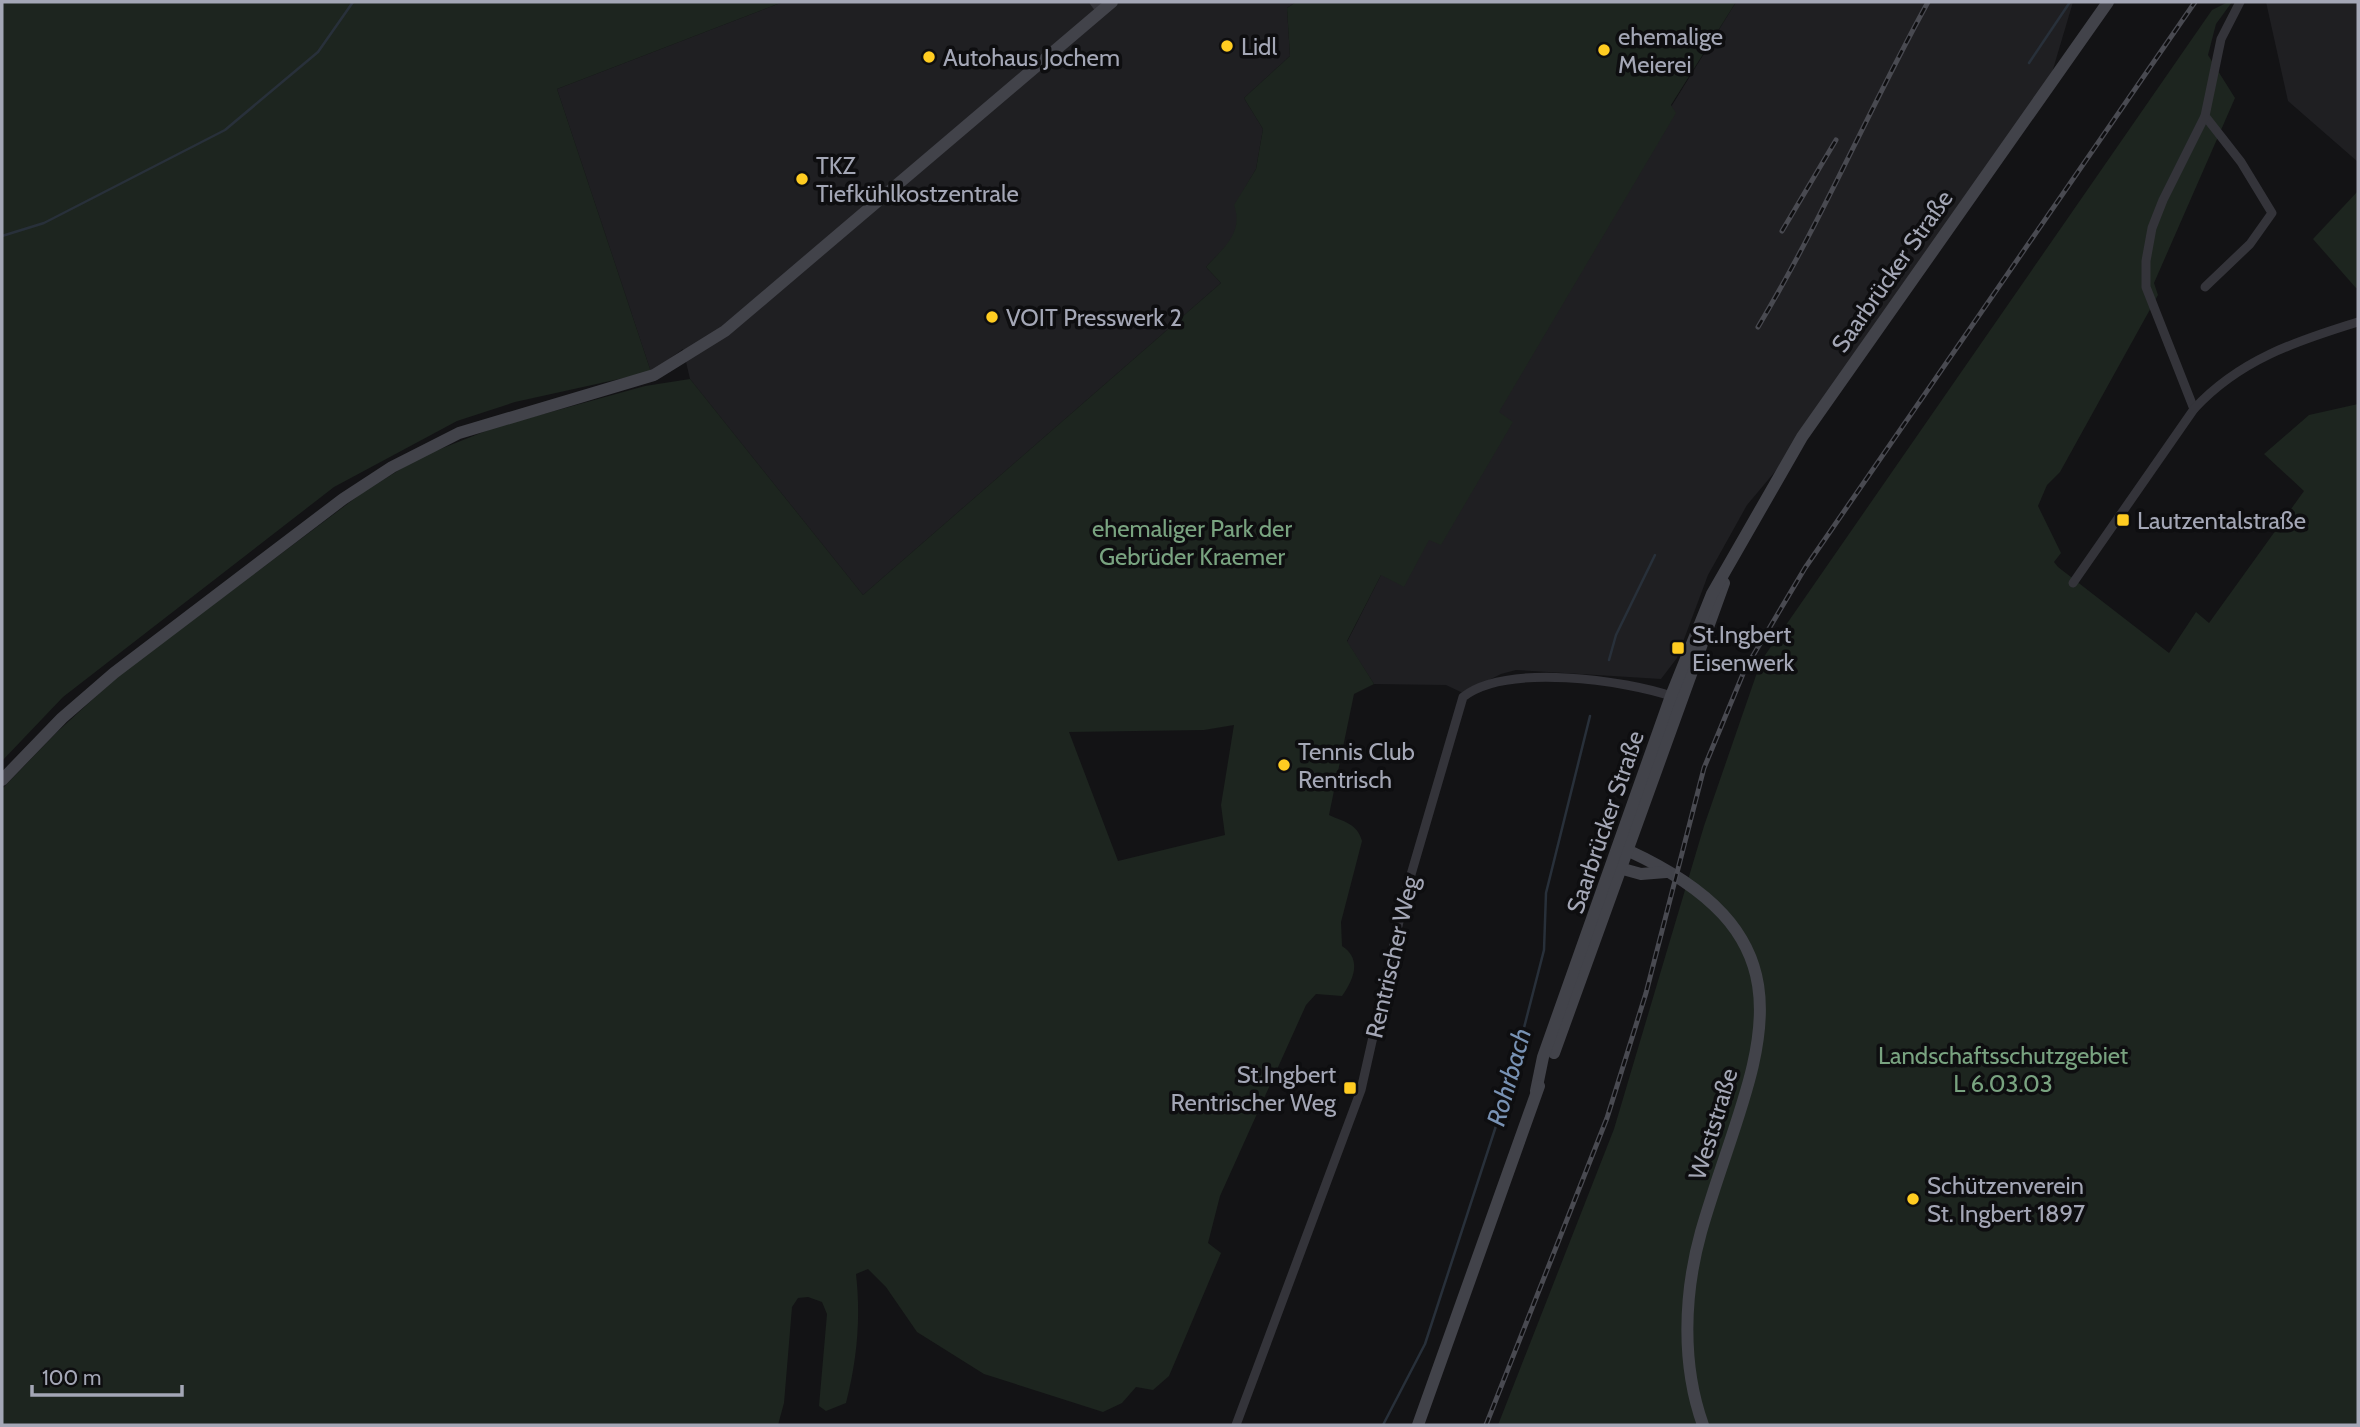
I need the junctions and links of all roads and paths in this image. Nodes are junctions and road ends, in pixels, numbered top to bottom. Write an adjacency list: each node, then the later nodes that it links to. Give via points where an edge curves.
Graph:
1 (1112, 2): 4 (main road)
2 (2108, 2): 10 (main road, Saarbrücker Straße, via 1802,437 1712,594)
3 (2240, 2): 5 (street, via 2221,38)
4 (1097, 6): 11 (main road, via 725,331 678,362 631,383 459,433 384,472 114,673)
5 (2204, 116): 6 (street, via 2241,162 2272,213 2250,244); 8 (street, via 2152,228 2145,276 2154,311)
6 (2205, 287)
7 (2358, 322): 8 (street, via 2264,355 2212,389)
8 (2194, 409): 9 (street)
9 (2073, 583)
10 (1676, 698): 12 (main road, Saarbrücker Straße); 13 (main road, Saarbrücker Straße); 15 (street, Rentrischer Weg, via 1620,685 1524,677 1489,682 1463,697 1405,895 1361,1090)
11 (2, 780)
12 (1629, 851): 13 (main road); 14 (main road, Weststraße)
13 (1619, 864): 14 (main road, Weststraße, via 1640,874); 16 (main road, Saarbrücker Straße)
14 (1666, 872): 17 (main road, Weststraße, via 1699,890 1727,916 1746,946 1761,988 1756,1057 1701,1234 1690,1289 1688,1340)
15 (1236, 1425)
16 (1418, 1425)
17 (1703, 1425)

